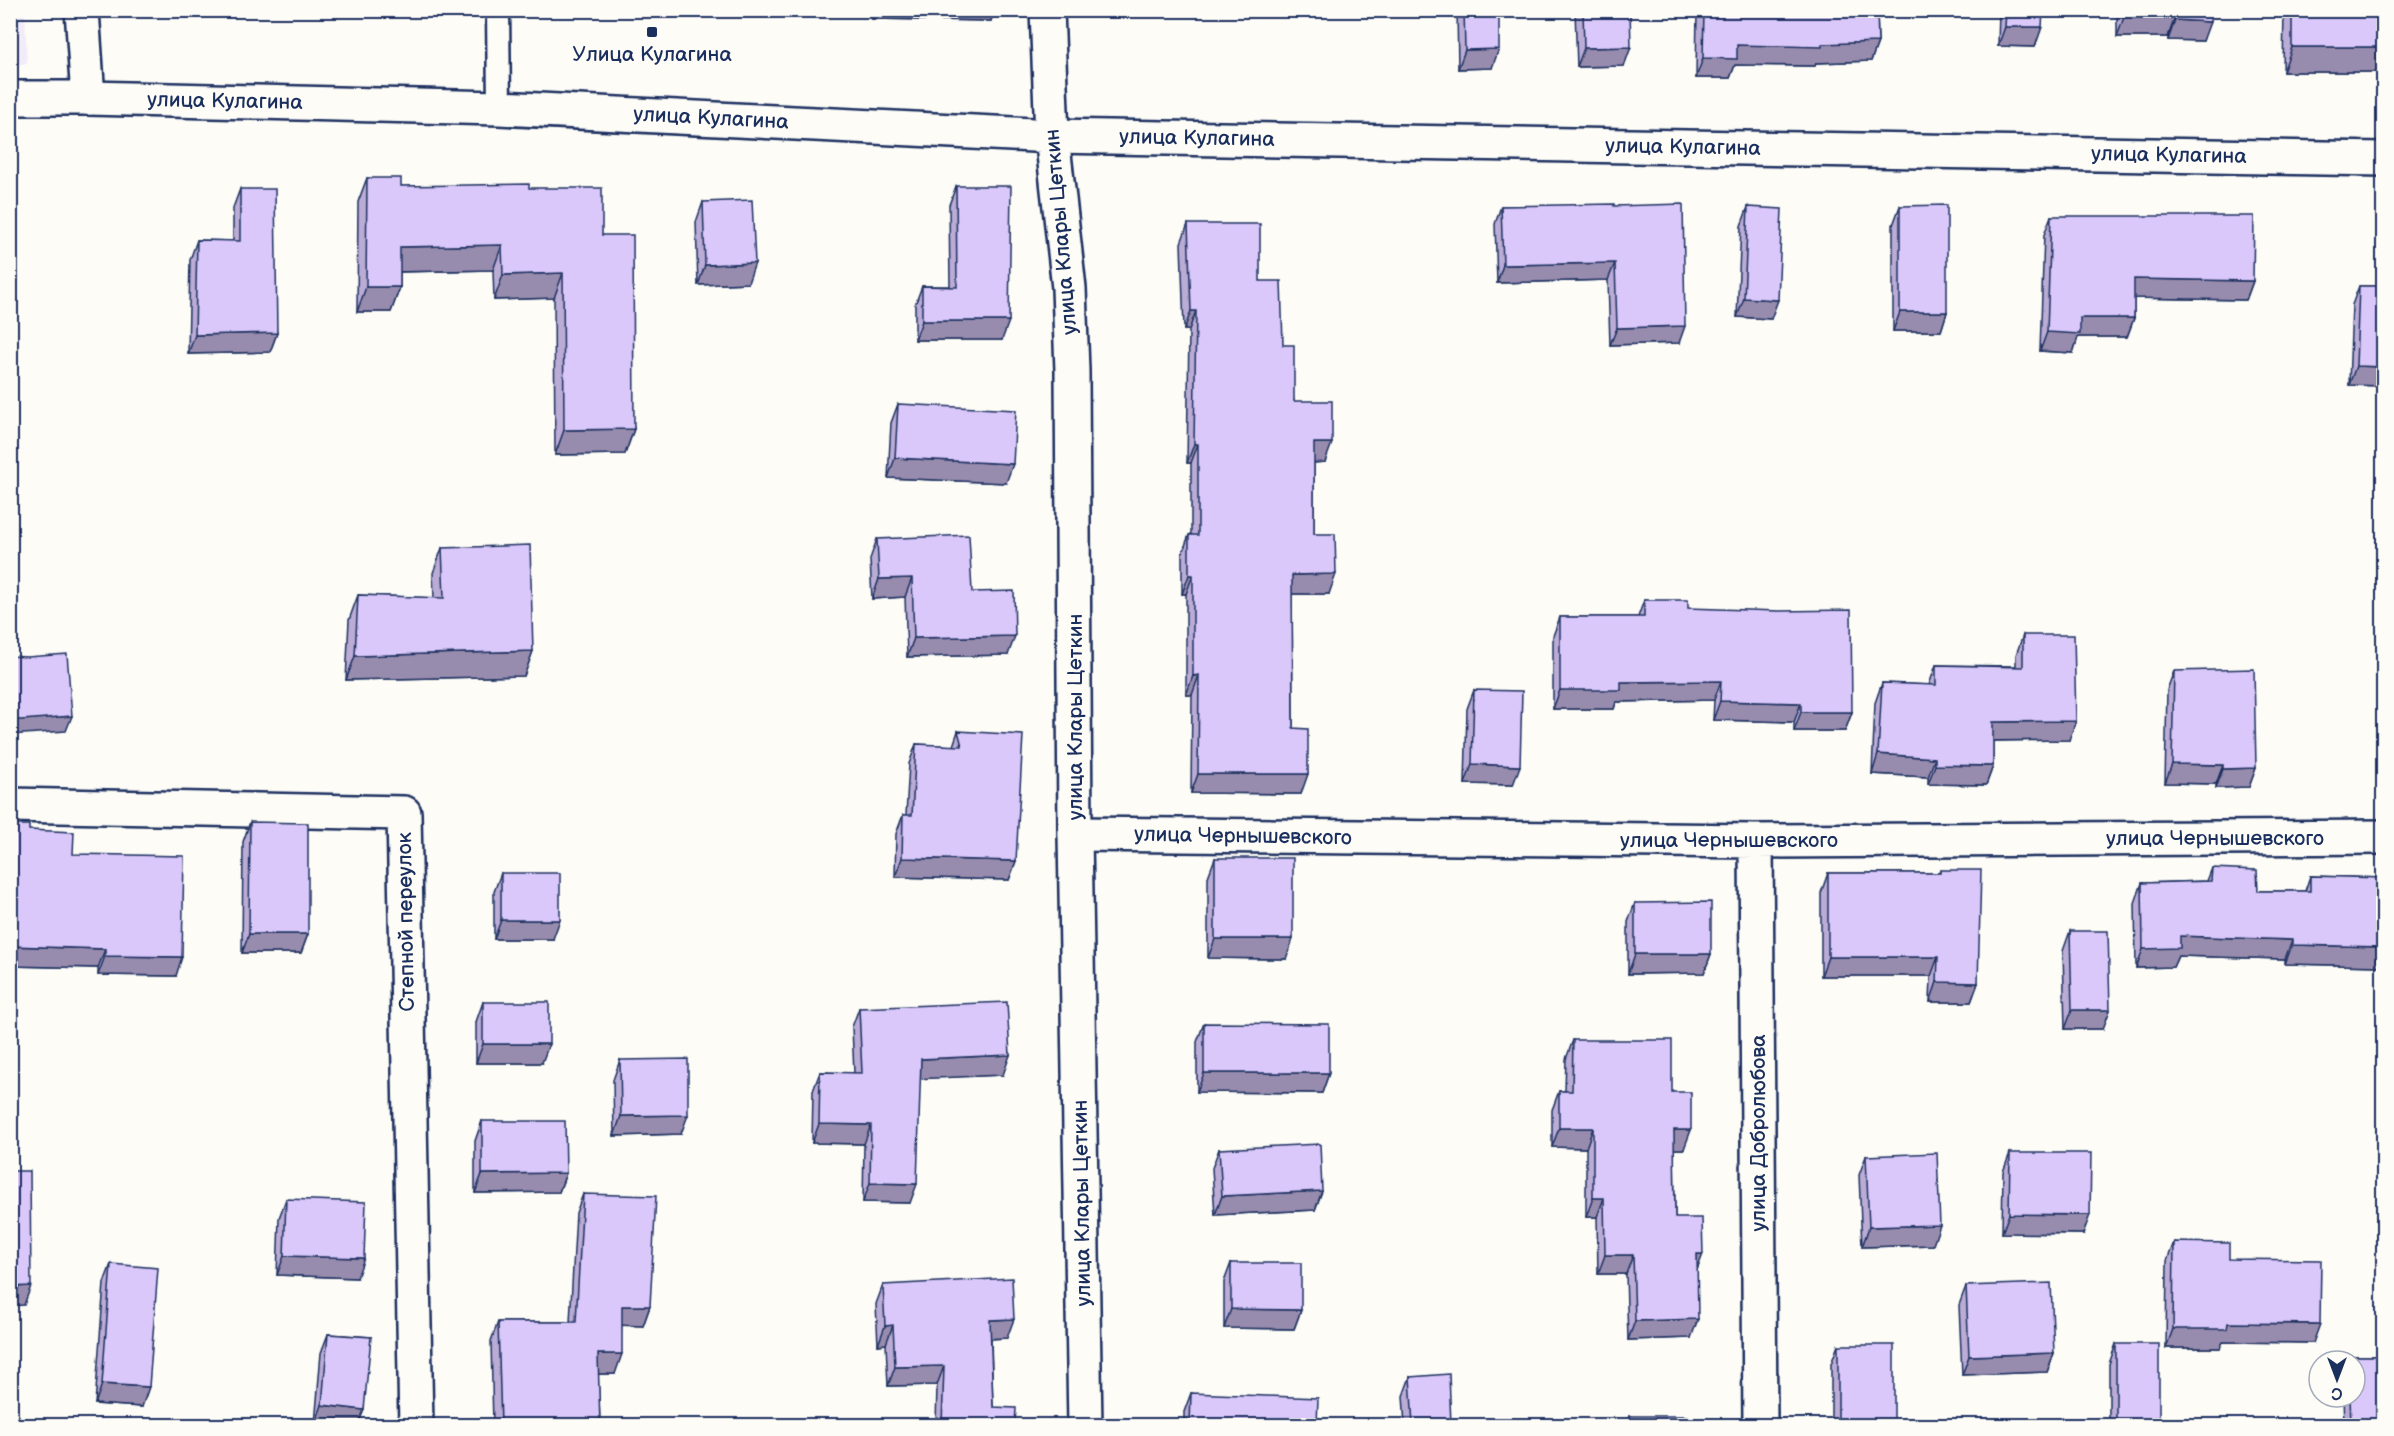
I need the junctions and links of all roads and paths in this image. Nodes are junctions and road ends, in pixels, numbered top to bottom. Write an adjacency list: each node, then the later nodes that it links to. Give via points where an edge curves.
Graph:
1 (82, 10): 5 (street)
2 (498, 10): 6 (lane)
3 (1047, 10): 7 (street, улица Клары Цеткин)
4 (10, 98): 5 (street, улица Кулагина)
5 (88, 98): 6 (street, улица Кулагина)
6 (499, 108): 7 (street, улица Кулагина)
7 (1052, 136): 8 (street, улица Кулагина); 10 (street, улица Клары Цеткин, via 1068,288 1072,371)
8 (2384, 159)
9 (10, 805): 13 (street, Степной переулок, via 404,813)
10 (1075, 834): 12 (street, улица Чернышевского); 14 (street, улица Клары Цеткин)
11 (2384, 837): 12 (street, улица Чернышевского)
12 (1756, 841): 15 (street, улица Добролюбова)
13 (416, 1425)
14 (1085, 1425)
15 (1760, 1425)

